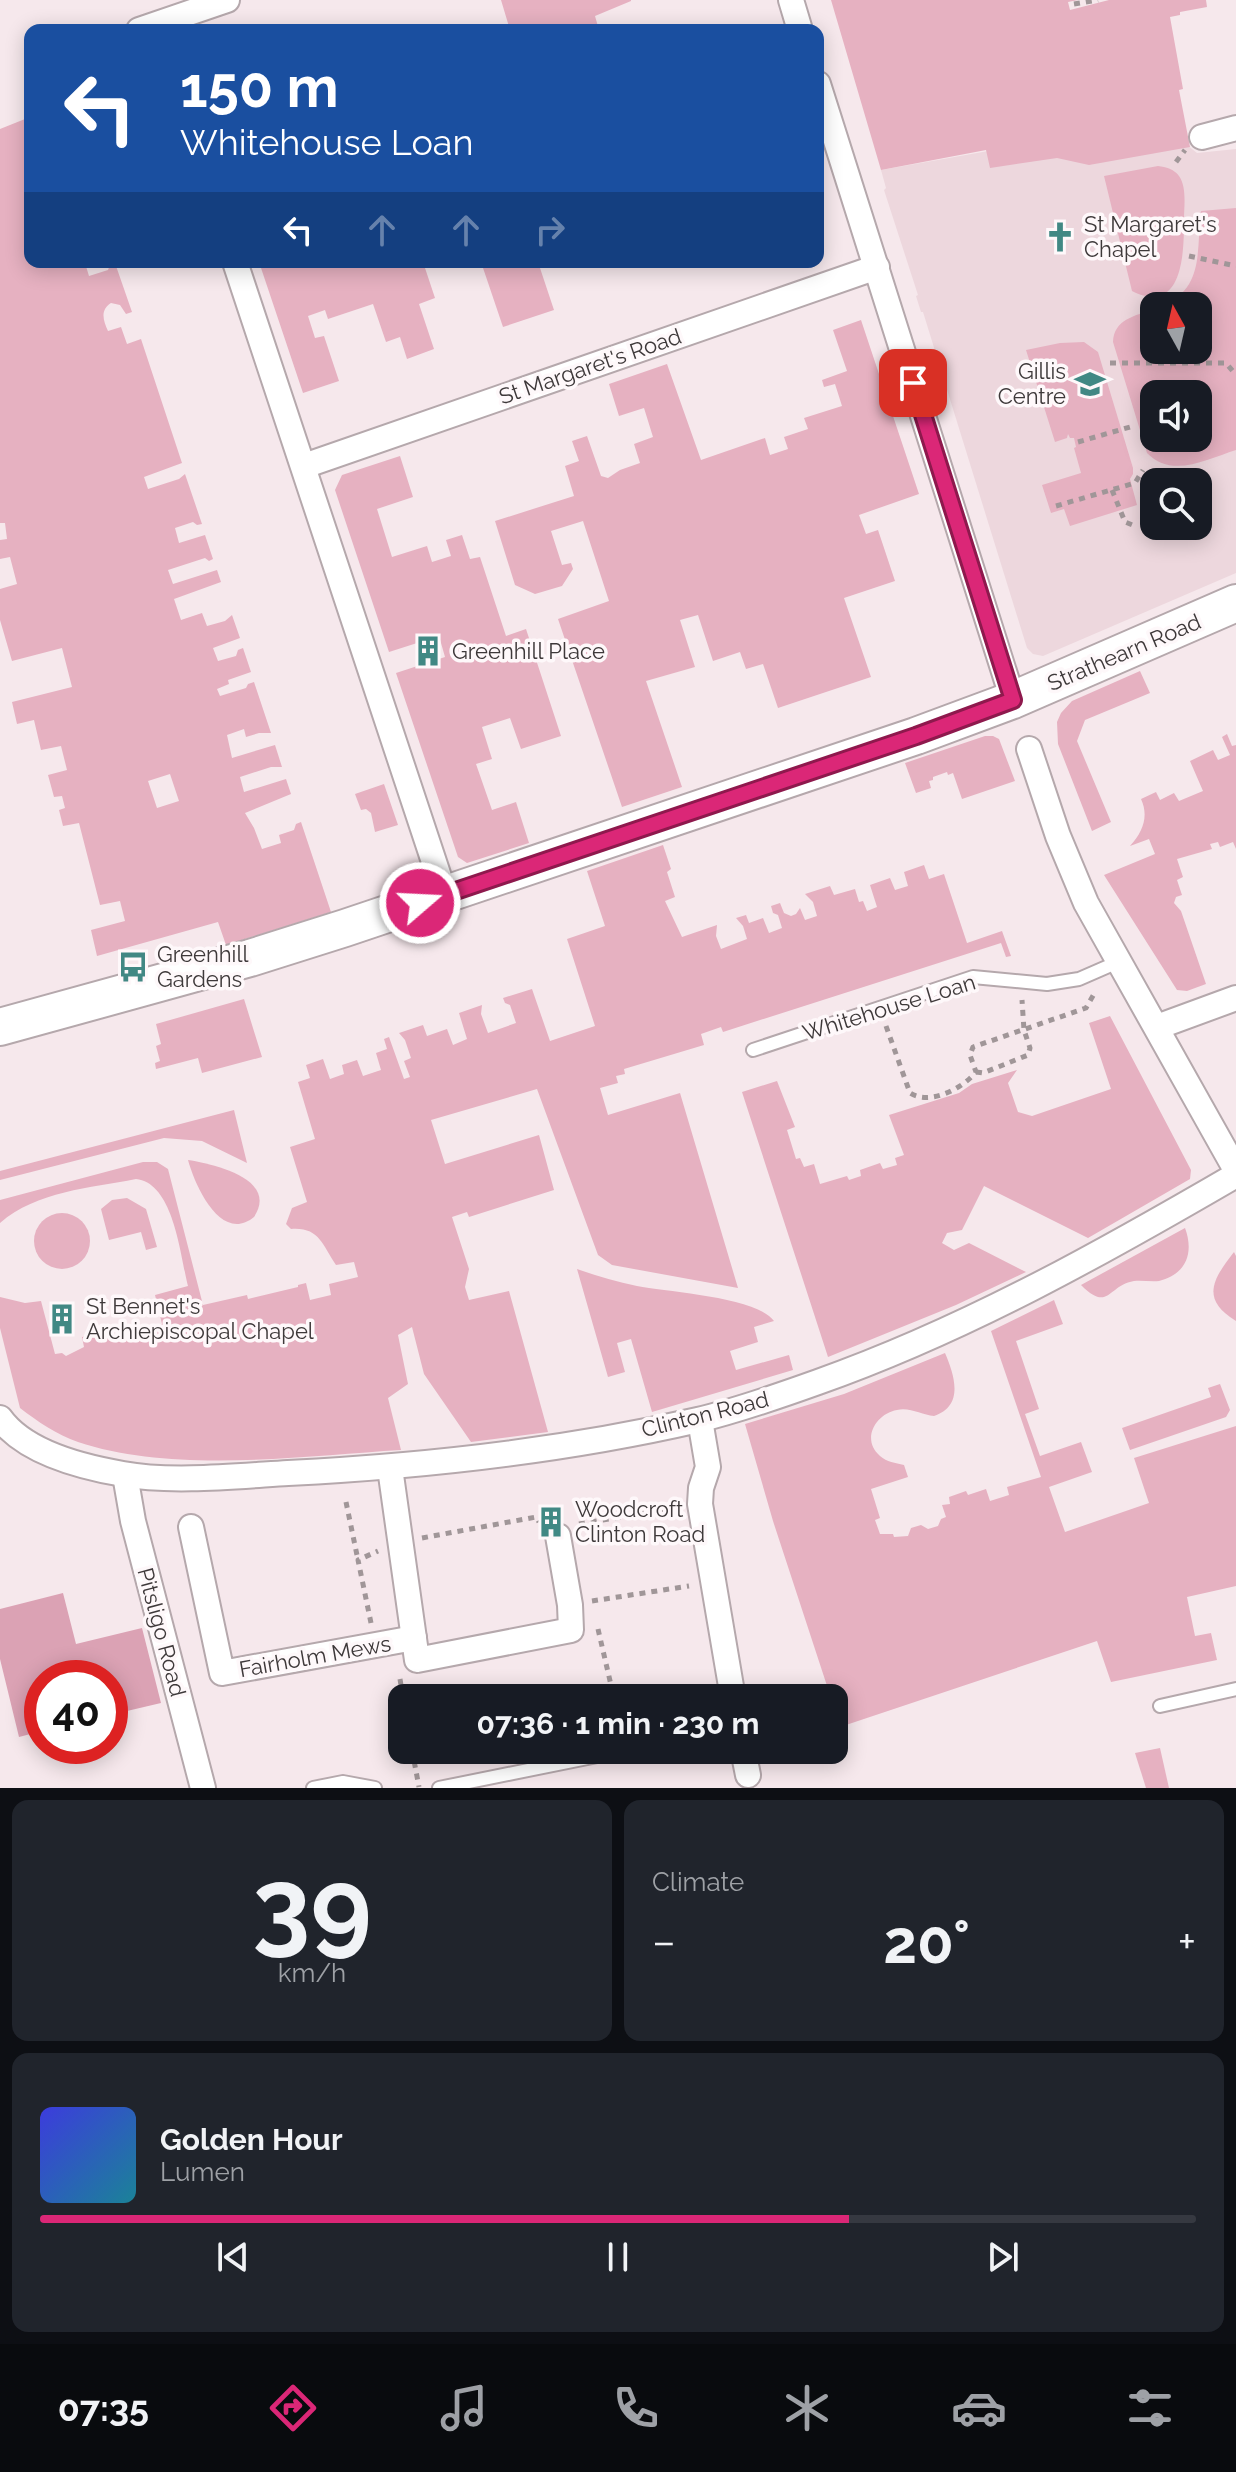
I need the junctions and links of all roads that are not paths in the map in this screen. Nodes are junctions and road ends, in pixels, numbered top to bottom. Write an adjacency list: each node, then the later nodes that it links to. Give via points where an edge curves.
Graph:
1 (227, 0): 3 (street)
2 (791, 0): 4 (street)
3 (160, 24)
4 (798, 24)
5 (824, 103): 8 (street)
6 (1236, 128): 7 (street)
7 (1202, 137)
8 (877, 267): 10 (street, St Margaret's Road); 12 (street)
9 (237, 268): 10 (street)
10 (304, 466): 14 (street)
11 (1236, 603): 12 (street, Strathearn Road)
12 (1013, 700): 14 (street, Strathearn Road)
13 (1029, 749): 15 (street, via 1067,858)
14 (445, 895): 17 (street, Strathearn Road, via 250,958)
15 (1118, 962): 18 (street); 19 (lane, Whitehouse Loan, via 1062,982 973,977)
16 (1236, 998): 18 (street)
17 (0, 1027)
18 (1157, 1027): 20 (street)
19 (753, 1050)
20 (1236, 1172): 22 (street, Clinton Road, via 1085,1261 922,1340 821,1381)
21 (0, 1418): 24 (street, Clinton Road, via 22,1439 44,1450)
22 (700, 1420): 23 (street, Clinton Road, via 544,1449); 28 (street, via 708,1467 700,1504)
23 (390, 1468): 24 (street, Clinton Road, via 243,1476); 27 (street, Fairholm Mews)
24 (125, 1475): 34 (street, Pitsligo Road)
25 (191, 1527): 27 (street, Fairholm Mews, via 222,1673)
26 (558, 1536): 27 (street, Fairholm Mews, via 571,1630 417,1660)
27 (414, 1638)
28 (731, 1684)
29 (1236, 1689): 30 (lane)
30 (1160, 1706)
31 (558, 1764): 37 (lane)
32 (746, 1764): 33 (street)
33 (748, 1775)
34 (203, 1788)
35 (313, 1788): 36 (lane, via 343,1782)
36 (375, 1788)
37 (439, 1788)

